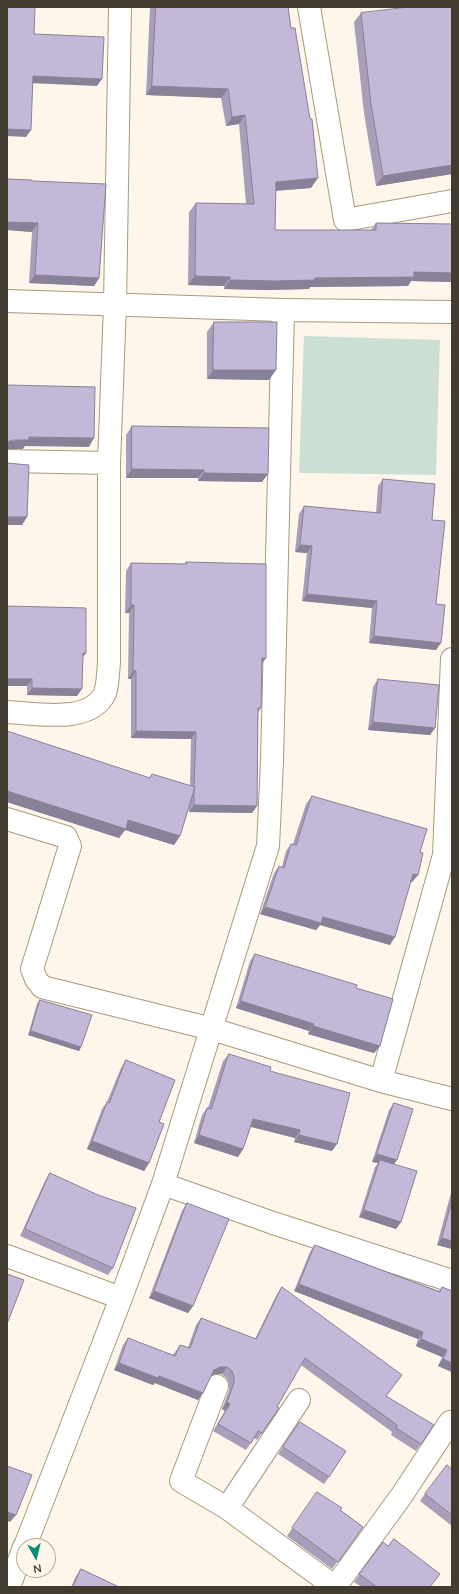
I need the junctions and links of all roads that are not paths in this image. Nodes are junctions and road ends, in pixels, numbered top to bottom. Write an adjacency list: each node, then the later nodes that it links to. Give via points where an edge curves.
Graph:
1 (120, 7): 5 (street)
2 (309, 7): 3 (street, via 345,220)
3 (452, 201)
4 (7, 301): 5 (street)
5 (115, 305): 6 (street); 9 (street)
6 (284, 310): 7 (street); 13 (street, via 268,846)
7 (452, 312)
8 (7, 462): 9 (street)
9 (109, 462): 11 (street, via 109,662 105,693 94,706 72,715)
10 (452, 660): 14 (street, via 444,856)
11 (7, 712)
12 (7, 819): 13 (street, via 66,837 70,846 32,969 42,987)
13 (212, 1029): 14 (street); 16 (street)
14 (381, 1081): 15 (street)
15 (452, 1099)
16 (163, 1184): 18 (street, via 273,1224); 19 (street)
17 (7, 1256): 19 (street)
18 (452, 1281)
19 (121, 1298): 24 (street)
20 (217, 1386): 23 (street, via 181,1481)
21 (299, 1400): 23 (street)
22 (450, 1422): 27 (street, via 402,1495)
23 (227, 1508): 27 (street)
24 (28, 1538)
25 (16, 1568): 26 (street)
26 (9, 1587)
27 (335, 1587)

